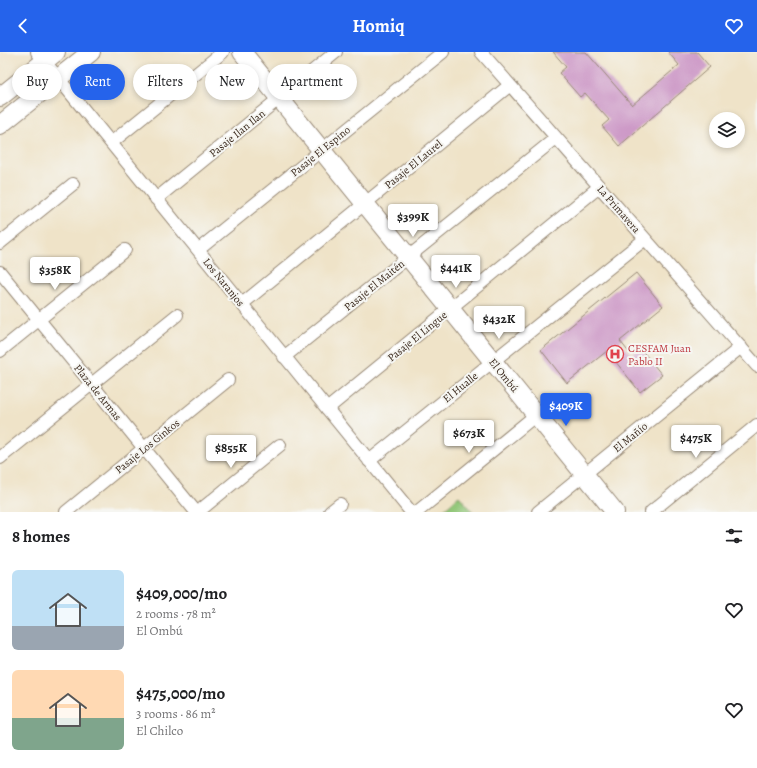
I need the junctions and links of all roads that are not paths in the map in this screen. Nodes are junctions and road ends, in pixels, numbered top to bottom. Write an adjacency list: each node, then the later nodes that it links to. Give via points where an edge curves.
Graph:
1 (91, 52): 10 (street)
2 (223, 52): 20 (street)
3 (242, 52): 11 (street, El Ombú)
4 (336, 52): 9 (street, Pasaje Ilan Ilan)
5 (443, 52): 21 (street, Pasaje El Espino)
6 (481, 52): 13 (street, La Primavera)
7 (46, 55): 8 (street, Los Naranjos); 14 (street)
8 (51, 64)
9 (321, 64)
10 (62, 75)
11 (267, 82)
12 (62, 83): 20 (street, Los Naranjos)
13 (510, 85): 19 (street, La Primavera); 25 (street, Pasaje El Laurel)
14 (0, 97)
15 (31, 100): 18 (street)
16 (278, 100): 24 (street, Pasaje Ilan Ilan)
17 (282, 100): 21 (street, El Ombú)
18 (0, 125)
19 (556, 138): 23 (street, La Primavera); 30 (street, Pasaje El Maitén)
20 (111, 143): 24 (street, Los Naranjos)
21 (322, 150): 25 (street, El Ombú); 29 (street, Pasaje El Espino)
22 (73, 184): 27 (street)
23 (599, 187): 26 (street, La Primavera); 33 (street, Pasaje El Lingue)
24 (156, 199): 29 (street, Los Naranjos)
25 (365, 203): 30 (street, El Ombú); 32 (street, Pasaje El Laurel)
26 (645, 239): 36 (street, La Primavera); 39 (street, El Hualle)
27 (0, 244)
28 (125, 250): 35 (street)
29 (198, 250): 32 (street, Los Naranjos)
30 (408, 257): 33 (street, El Ombú); 38 (street, Pasaje El Maitén)
31 (0, 272): 35 (street, Plaza de Armas)
32 (242, 304): 38 (street, Los Naranjos)
33 (450, 308): 39 (street, El Ombú); 43 (street, Pasaje El Lingue)
34 (177, 315): 42 (street)
35 (39, 319): 37 (street); 42 (street, Plaza de Armas)
36 (741, 347): 40 (street, La Primavera); 50 (street, El Mañío)
37 (0, 351)
38 (284, 357): 43 (street, Los Naranjos)
39 (493, 361): 44 (street, El Ombú); 49 (street, El Hualle)
40 (757, 366)
41 (228, 380): 47 (street, Pasaje Los Ginkos)
42 (92, 384): 47 (street, Plaza de Armas); 48 (street)
43 (327, 409): 49 (street, Los Naranjos)
44 (536, 415): 50 (street, El Ombú); 56 (street)
45 (757, 425): 59 (street)
46 (280, 446): 53 (street)
47 (144, 449): 52 (street, Pasaje Los Ginkos); 53 (street, Plaza de Armas)
48 (0, 458)
49 (369, 461): 55 (street, Los Naranjos)
50 (585, 474): 57 (street, El Mañío); 58 (street, El Ombú)
51 (340, 504): 54 (street)
52 (66, 512)
53 (197, 512)
54 (330, 512)
55 (411, 512)
56 (417, 512)
57 (538, 512)
58 (615, 512)
59 (650, 512)

